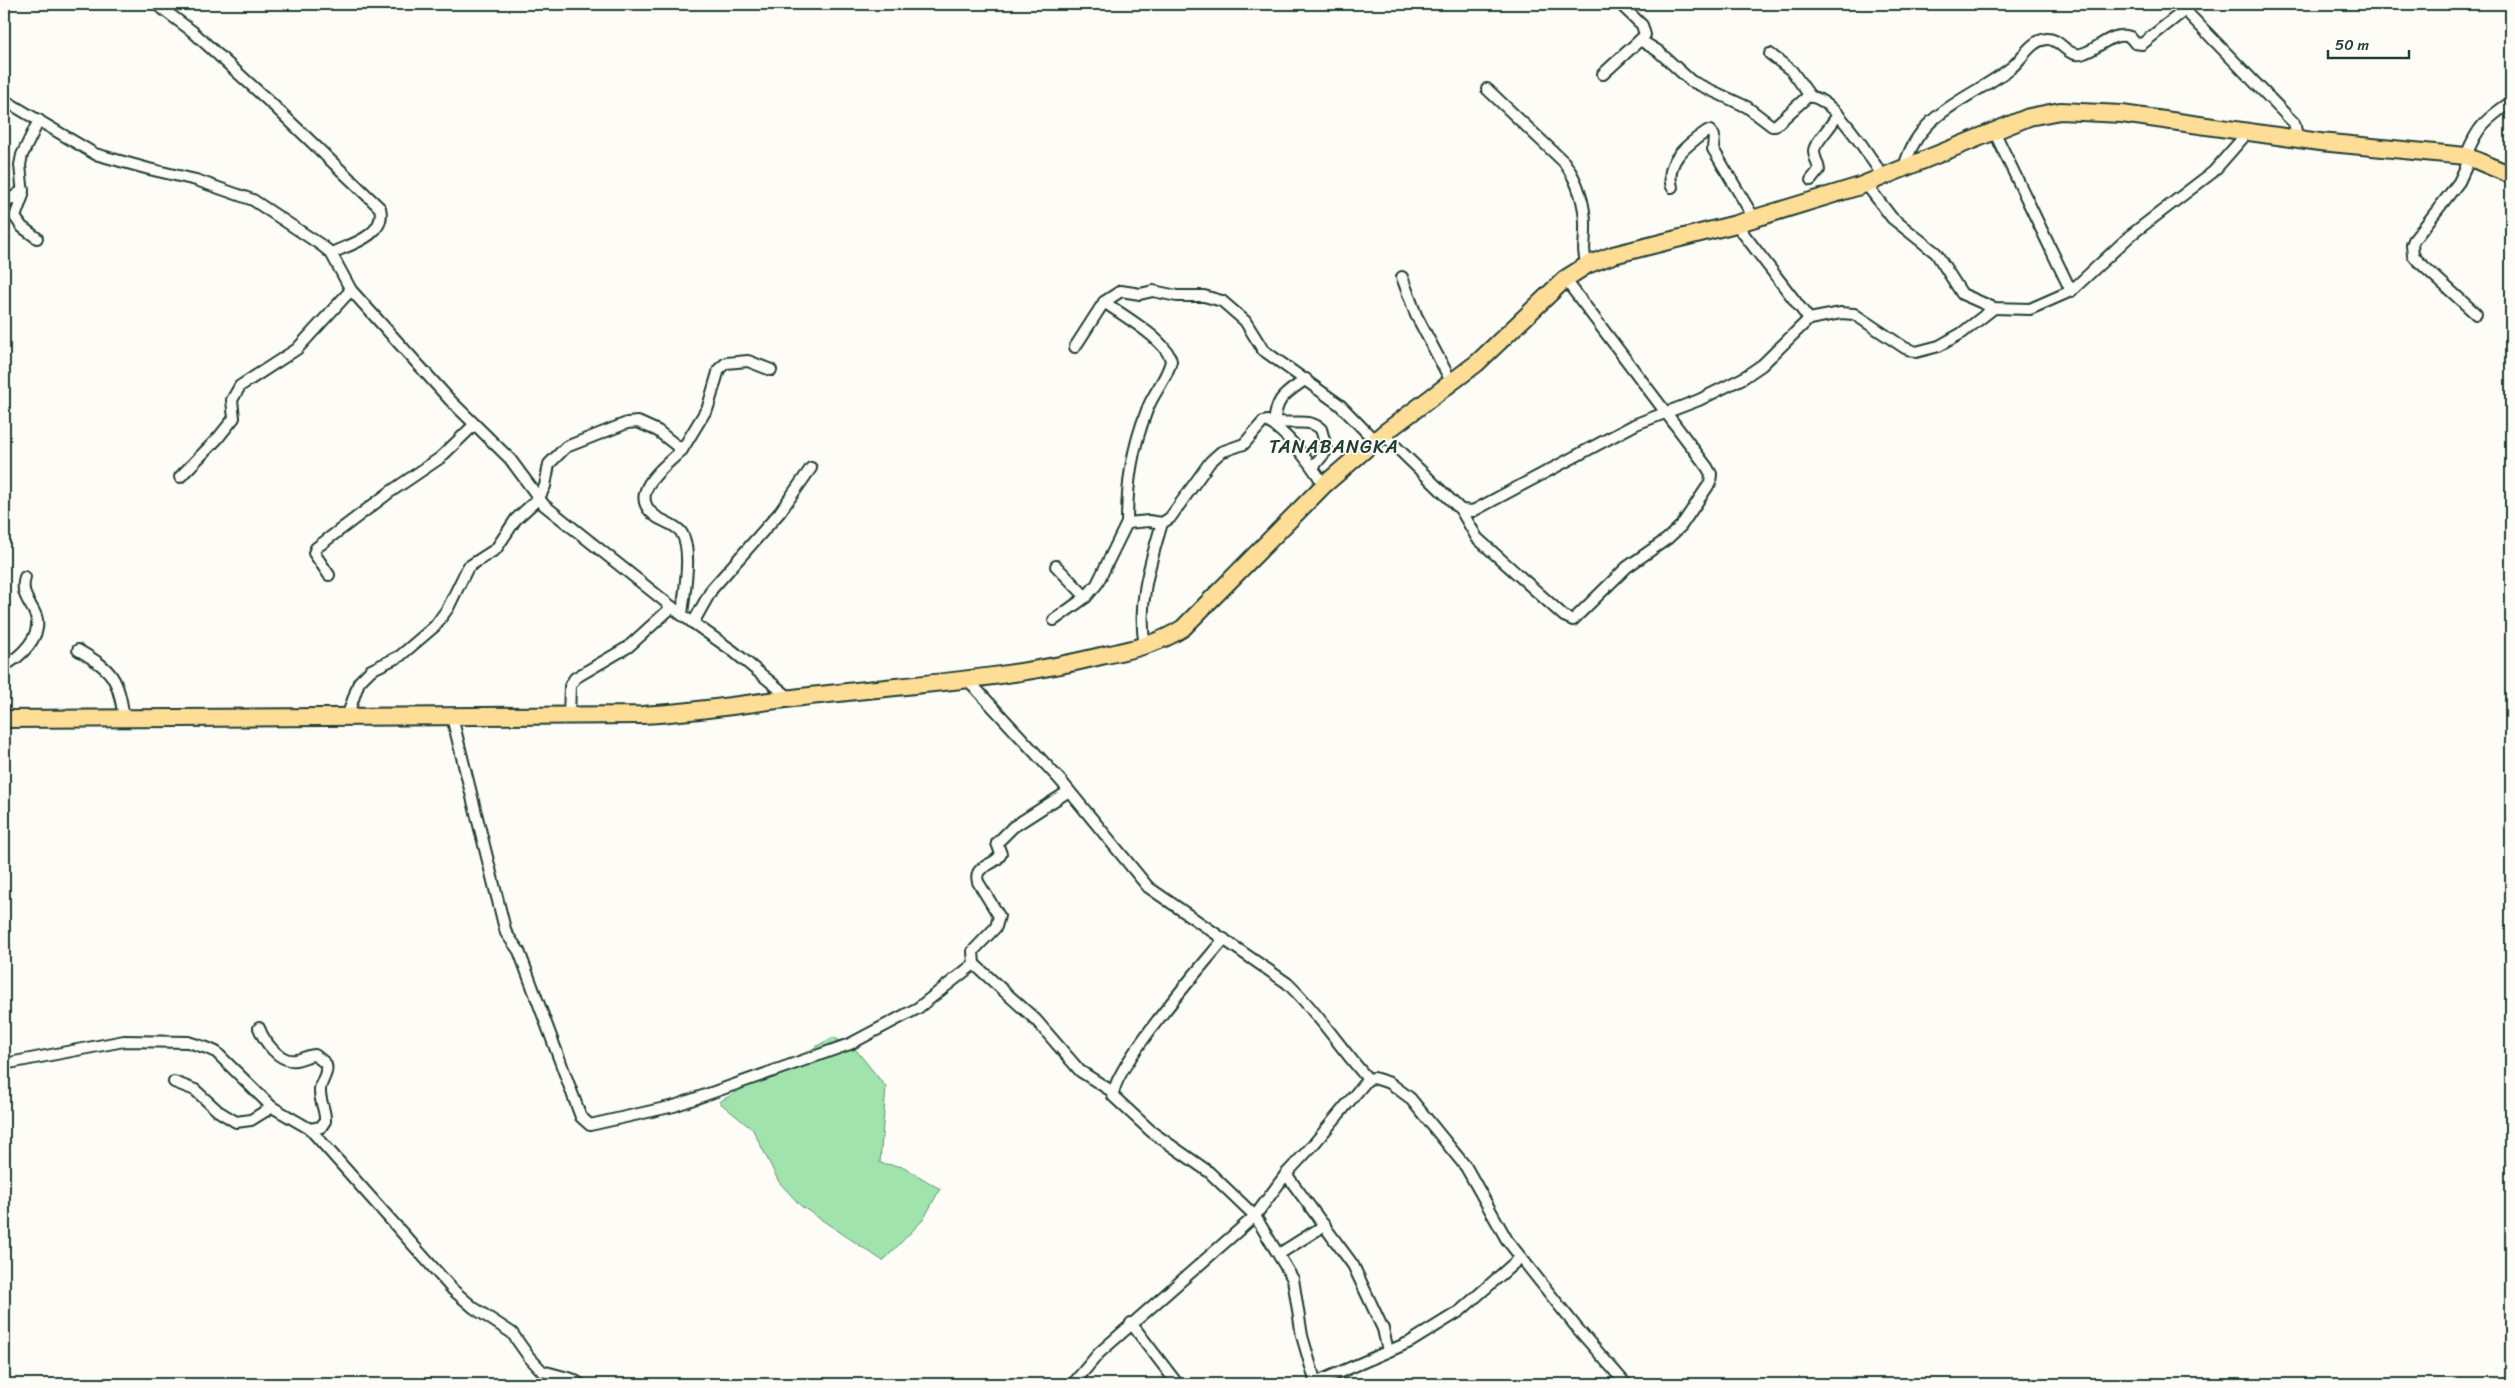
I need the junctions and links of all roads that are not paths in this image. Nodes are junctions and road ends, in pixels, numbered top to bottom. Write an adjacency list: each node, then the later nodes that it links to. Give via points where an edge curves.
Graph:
1 (156, 4): 28 (street, via 180,21 258,92 380,208 380,222 373,232)
2 (1620, 4): 4 (street, via 1644,28 1645,35)
3 (2182, 7): 15 (street, via 2289,118); 17 (street, via 2142,44 2135,44 2130,37 2115,36 2081,54 2074,54 2056,41 2047,39 2035,43 2003,73 1942,110 1913,144)
4 (1640, 40): 6 (street); 8 (street, via 1658,51 1691,81 1743,104 1772,126)
5 (1770, 54): 8 (street, via 1792,71)
6 (1602, 74)
7 (1487, 89): 29 (street, via 1564,162 1570,172 1583,203 1586,231 1582,248)
8 (1810, 96): 11 (street)
9 (4, 100): 12 (street)
10 (2511, 102): 16 (street, via 2485,120 2472,140)
11 (1838, 114): 19 (street); 20 (street, via 1831,128 1814,146 1819,170)
12 (39, 120): 23 (street, via 22,155); 28 (street, via 103,156 196,180 253,200)
13 (1994, 131): 14 (main road, via 2045,112 2075,110); 17 (main road); 33 (street)
14 (2249, 131): 15 (main road); 33 (street, via 2213,172 2132,234)
15 (2298, 139): 16 (main road)
16 (2468, 157): 18 (main road); 36 (street, via 2459,182 2420,230 2412,245 2418,261)
17 (1904, 168): 19 (main road)
18 (2511, 175)
19 (1884, 176): 21 (main road)
20 (1810, 180)
21 (1866, 184): 25 (main road); 35 (street, via 1892,218 1936,253 1962,294)
22 (1672, 187): 25 (street, via 1669,176 1674,161 1688,143 1710,131 1714,136 1713,149)
23 (23, 190): 24 (street); 27 (street, via 15,217)
24 (4, 204)
25 (1754, 218): 26 (main road)
26 (1736, 224): 29 (main road, via 1631,249); 37 (street)
27 (37, 238)
28 (331, 253): 32 (street)
29 (1587, 264): 31 (main road)
30 (1402, 278): 41 (street, via 1416,315)
31 (1564, 279): 41 (main road, via 1477,363); 42 (street)
32 (351, 290): 44 (street); 49 (street, via 297,349 235,392 232,400 234,418)
33 (2071, 291): 35 (street, via 2030,309)
34 (1104, 302): 38 (street); 40 (street, via 1125,290 1140,294 1153,291 1168,296 1204,296 1222,301 1245,321 1263,350); 53 (street, via 1162,344 1171,361 1148,408 1136,444 1127,483)
35 (1994, 308): 37 (street, via 1962,333 1933,348 1916,352 1854,314)
36 (2476, 314)
37 (1809, 319): 42 (street, via 1744,378)
38 (1075, 347)
39 (771, 370): 46 (street, via 748,361 726,363 719,369 708,407)
40 (1306, 379): 43 (street, via 1277,403); 45 (street)
41 (1452, 382): 45 (main road)
42 (1667, 412): 52 (street, via 1606,440 1480,509); 52 (street, via 1711,474 1710,483 1675,532 1627,567 1577,618 1569,620 1564,616 1477,538)
43 (1274, 423): 47 (street); 47 (street, via 1307,422 1321,428 1327,450); 54 (street, via 1263,422 1244,444 1221,452 1199,476 1170,518)
44 (474, 425): 51 (street, via 513,462); 56 (street, via 440,458 319,544 314,553)
45 (1379, 437): 50 (main road); 52 (street)
46 (682, 450): 51 (street, via 648,425 627,423 562,450 549,464); 60 (street, via 653,479 644,503 648,511 678,529 684,538 687,552)
47 (1312, 467): 50 (street)
48 (811, 468): 62 (street, via 780,512 712,589)
49 (180, 476)
50 (1324, 485): 63 (main road, via 1188,624 1171,636)
51 (539, 498): 59 (street, via 555,515); 68 (street, via 516,518 496,549 468,567 448,608 428,633 400,656 358,682)
52 (1461, 510)
53 (1127, 523): 54 (street, via 1149,520); 58 (street, via 1097,584)
54 (1162, 523): 63 (street, via 1142,601 1141,627)
55 (1056, 566): 58 (street)
56 (329, 575)
57 (25, 577): 65 (street, via 23,594 36,614 36,632 22,654)
58 (1086, 597): 61 (street)
59 (672, 607): 60 (street); 70 (street, via 628,647 575,678 570,686)
60 (682, 615): 62 (street)
61 (1054, 620)
62 (693, 623): 67 (street)
63 (1145, 646): 66 (main road, via 1054,668)
64 (78, 650): 71 (street, via 100,664 116,681)
65 (4, 665)
66 (967, 679): 67 (main road); 73 (street)
67 (790, 698): 70 (main road, via 675,714)
68 (347, 717): 69 (main road); 71 (main road)
69 (452, 717): 70 (main road); 75 (street, via 506,933 519,951 581,1117 590,1125 674,1106 850,1044 918,1008)
70 (569, 717)
71 (124, 718): 72 (main road)
72 (4, 719)
73 (1069, 791): 74 (street, via 1148,887); 75 (street, via 1013,827 996,843 1001,854 998,859 979,870 978,882 999,916 996,927 973,951)
74 (1224, 939): 78 (street, via 1299,994); 80 (street, via 1159,1018)
75 (974, 964): 80 (street, via 1036,1020 1080,1071)
76 (259, 1028): 82 (street, via 279,1056 294,1061 315,1055 325,1063 327,1072 320,1097 326,1121 321,1127)
77 (4, 1064): 81 (street, via 124,1041 188,1042 216,1052)
78 (1368, 1079): 83 (street); 87 (street, via 1390,1082 1410,1098 1466,1166)
79 (174, 1082): 81 (street, via 195,1090 236,1122 251,1120)
80 (1113, 1092): 84 (street, via 1116,1101 1152,1132 1209,1172)
81 (272, 1107): 82 (street)
82 (310, 1129): 91 (street, via 453,1290 512,1333 542,1372)
83 (1286, 1174): 84 (street); 85 (street)
84 (1255, 1216): 86 (street); 88 (street)
85 (1325, 1225): 86 (street); 89 (street, via 1353,1265 1384,1329)
86 (1279, 1254): 93 (street, via 1293,1279 1302,1336)
87 (1520, 1258): 89 (street, via 1460,1311 1410,1342); 94 (street)
88 (1131, 1323): 90 (street); 92 (street)
89 (1388, 1351): 93 (street)
90 (1176, 1382)
91 (580, 1384)
92 (1073, 1384)
93 (1316, 1384)
94 (1626, 1384)

